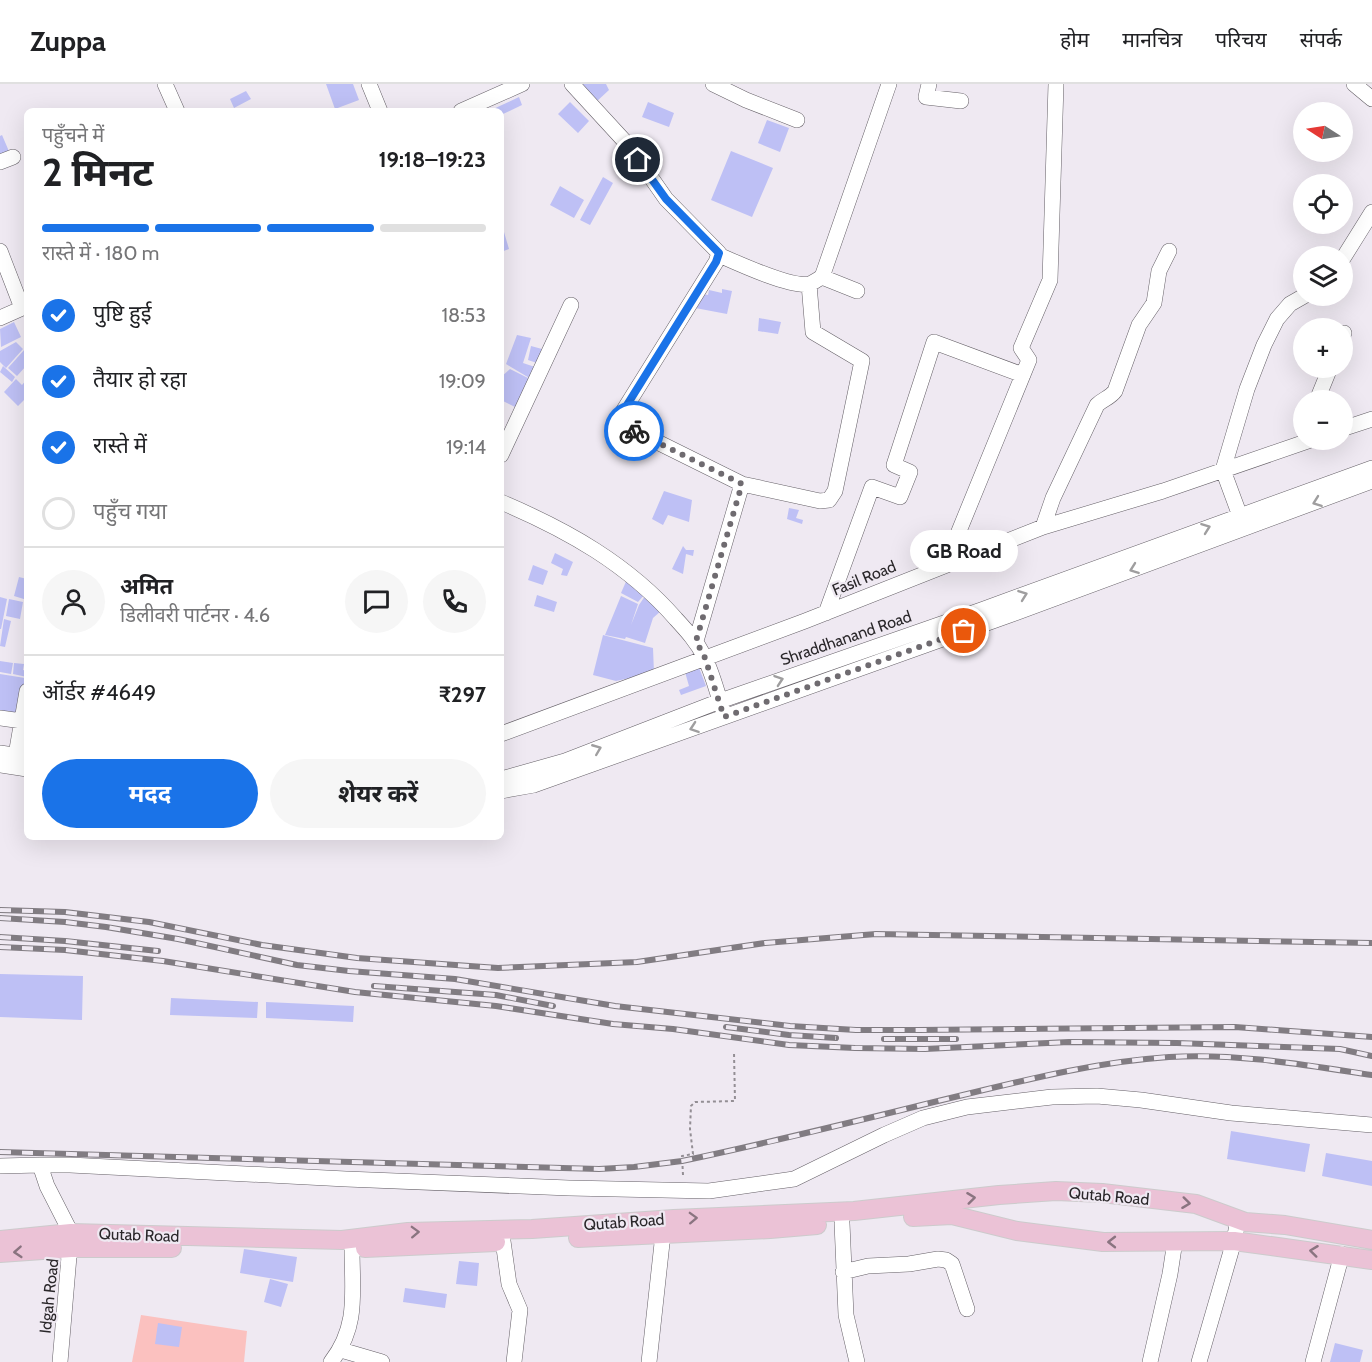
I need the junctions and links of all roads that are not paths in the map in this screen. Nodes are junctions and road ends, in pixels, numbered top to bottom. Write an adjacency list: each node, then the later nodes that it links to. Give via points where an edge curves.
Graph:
1 (165, 84): 12 (street)
2 (369, 84): 13 (street)
3 (522, 84): 14 (street)
4 (572, 84): 20 (street, via 629,146 666,199)
5 (713, 84): 15 (street)
6 (889, 84): 21 (street)
7 (928, 84): 11 (street, via 926,97)
8 (1056, 84): 28 (street, via 1050,280 1021,348 1029,360)
9 (1354, 84): 10 (street)
10 (1372, 99)
11 (961, 101)
12 (176, 108)
13 (379, 108)
14 (468, 108)
15 (798, 120)
16 (1372, 212): 17 (street)
17 (1351, 246)
18 (0, 251): 24 (street)
19 (1169, 251): 39 (street, via 1160,271 1154,303 1139,325 1115,392 1097,405)
20 (719, 255): 21 (street, via 793,283); 36 (street, via 621,417 628,428)
21 (815, 280): 22 (street); 36 (street, via 813,332 862,361 835,491 828,500 819,501)
22 (857, 291)
23 (1293, 302): 34 (street, via 1277,320 1264,345)
24 (24, 305)
25 (571, 305): 32 (street)
26 (24, 307): 27 (street)
27 (0, 318)
28 (1023, 375): 40 (street, via 961,522 957,536); 41 (street, via 934,342 894,465 910,472 900,497 872,487)
29 (1372, 419): 30 (street)
30 (1353, 425)
31 (1293, 444): 34 (street, Fasil Road)
32 (504, 449)
33 (1372, 468): 38 (street, Shraddhanand Road)
34 (1223, 470): 38 (street); 39 (street, Fasil Road)
35 (1372, 481): 42 (street, Shraddhanand Road, one-way to 42)
36 (742, 484): 43 (street)
37 (504, 503): 43 (street, via 579,539 612,560 663,603)
38 (1240, 516): 42 (street, Shraddhanand Road, one-way to 38)
39 (1043, 527): 40 (street, Fasil Road)
40 (961, 559): 41 (street, Fasil Road)
41 (826, 613): 44 (street, Fasil Road)
42 (918, 640): 45 (street, Shraddhanand Road, one-way to 42); 47 (street, Shraddhanand Road)
43 (696, 641): 44 (street)
44 (705, 658): 45 (street); 50 (street, Fasil Road)
45 (720, 701): 47 (street); 55 (street, Shraddhanand Road, one-way to 45, via 565,761)
46 (24, 709): 49 (street)
47 (724, 717): 56 (street, Shraddhanand Road, one-way to 56, via 534,784)
48 (0, 718): 49 (street)
49 (22, 721): 52 (street)
50 (504, 733)
51 (0, 753): 52 (street)
52 (21, 756)
53 (0, 765): 54 (street)
54 (24, 769)
55 (504, 778)
56 (504, 790)
57 (1372, 1125): 58 (street, via 1108,1097 1052,1097 967,1107 923,1118 794,1179 709,1191)
58 (40, 1165): 59 (street); 67 (street)
59 (0, 1166)
60 (936, 1208): 61 (main road, Qutab Road, one-way to 61, via 999,1195 1056,1191 1196,1204); 62 (main road, Qutab Road); 63 (main road, Qutab Road, one-way to 60, via 842,1211); 69 (main road, Qutab Road, one-way to 60, via 1103,1242 1017,1231)
61 (1241, 1221): 64 (main road, Qutab Road); 70 (street)
62 (842, 1223): 63 (main road, Qutab Road, via 770,1229); 75 (street)
63 (664, 1227): 67 (main road, Qutab Road, one-way to 63, via 342,1240 408,1232); 68 (main road, Qutab Road); 82 (street)
64 (1346, 1236): 66 (main road, Qutab Road); 73 (main road)
65 (0, 1240): 67 (main road, Qutab Road)
66 (1372, 1240)
67 (71, 1241): 71 (main road, Qutab Road); 72 (main road, Qutab Road, one-way to 72); 78 (street, Idgah Road)
68 (503, 1241): 71 (main road, Qutab Road); 81 (street, via 509,1284 520,1310)
69 (1175, 1241): 70 (main road, Qutab Road); 84 (street)
70 (1234, 1241): 73 (main road, Qutab Road, one-way to 70); 85 (street)
71 (352, 1248): 77 (street, via 350,1330)
72 (0, 1254)
73 (1342, 1254): 74 (main road, Qutab Road); 86 (street)
74 (1372, 1260)
75 (843, 1272): 76 (street, via 881,1264 946,1260 952,1264); 83 (street, via 846,1315)
76 (967, 1309)
77 (341, 1350): 79 (street); 80 (street)
78 (60, 1362)
79 (331, 1362)
80 (382, 1362)
81 (514, 1362)
82 (649, 1362)
83 (857, 1362)
84 (1150, 1362)
85 (1199, 1362)
86 (1313, 1362)

